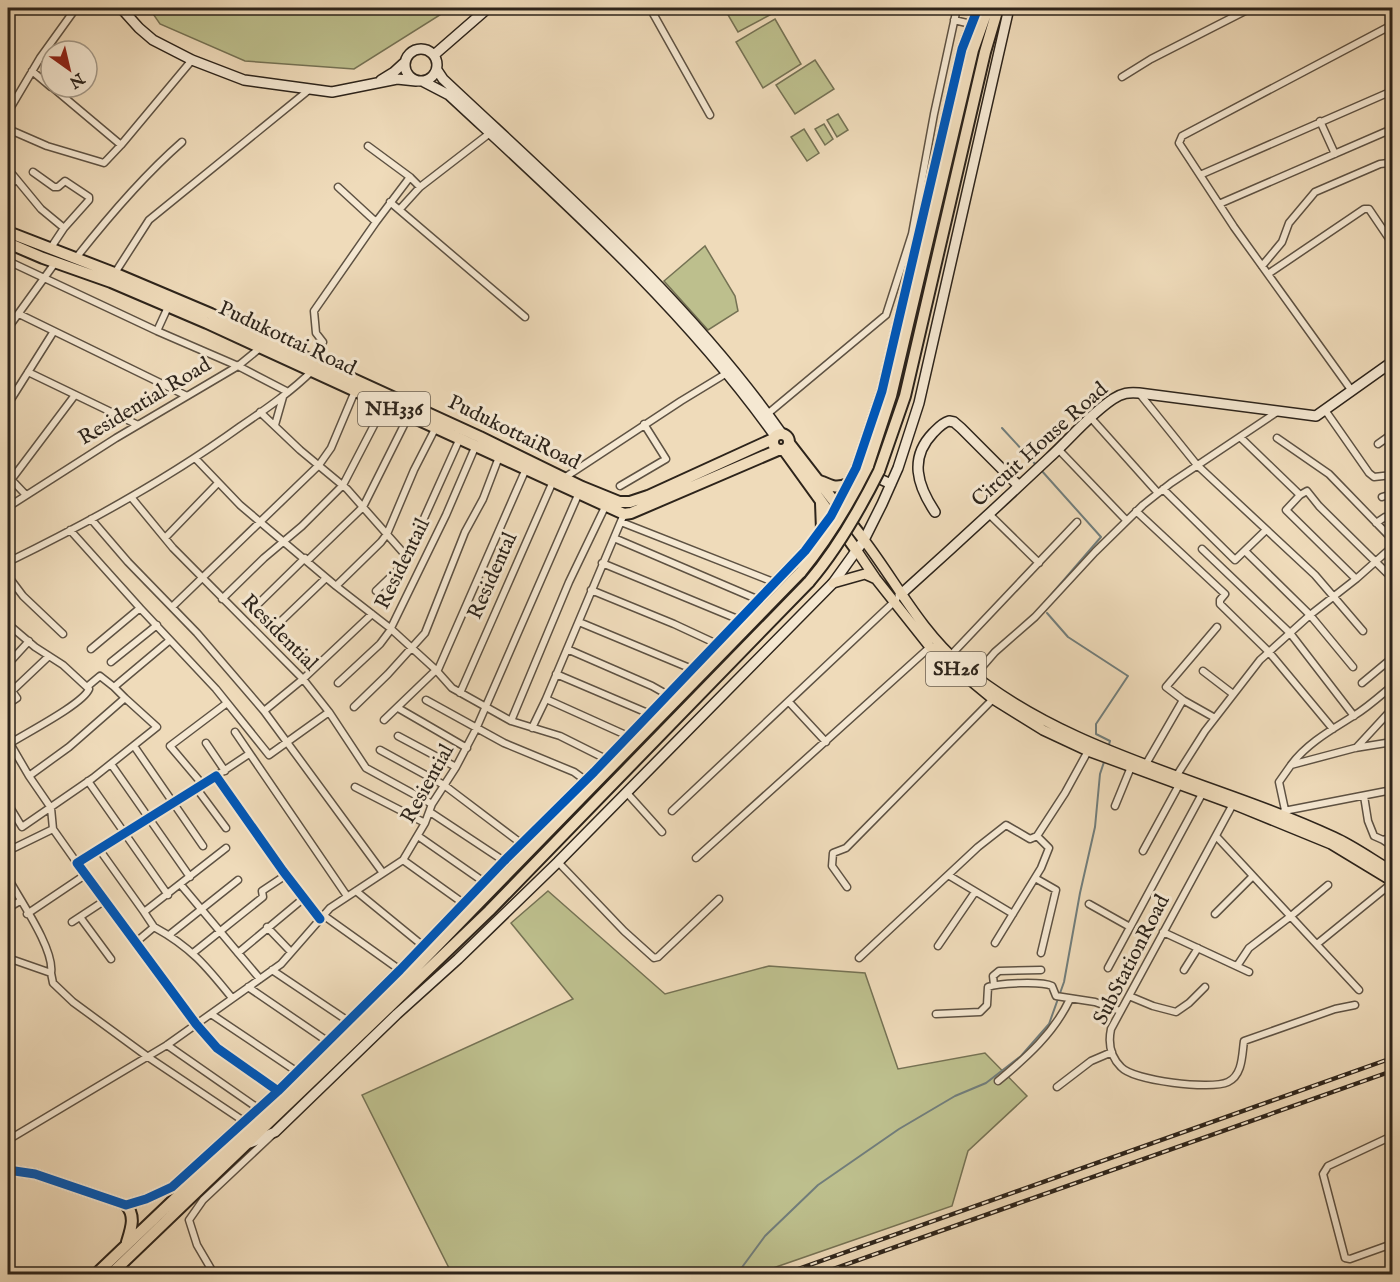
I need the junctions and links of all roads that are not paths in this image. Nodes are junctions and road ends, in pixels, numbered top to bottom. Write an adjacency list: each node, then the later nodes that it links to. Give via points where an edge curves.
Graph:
1 (76, 8): 18 (street)
2 (121, 8): 15 (street, via 153,40)
3 (488, 8): 14 (street)
4 (650, 8): 27 (street)
5 (957, 8): 11 (street)
6 (978, 8): 12 (street)
7 (988, 8): 403 (highway, bridge, via 973,50 891,396 868,466 826,542 393,991)
8 (998, 8): 399 (highway, bridge, via 904,396 879,471 836,549 809,582 489,911)
9 (1009, 8): 116 (street, via 919,404)
10 (1251, 8): 19 (street)
11 (954, 20): 12 (street); 88 (street, via 912,234 886,315)
12 (971, 24): 108 (street, via 882,391)
13 (1392, 25): 40 (street, via 1182,136 1179,143)
14 (434, 55): 16 (street, via 416,50); 17 (street)
15 (192, 60): 23 (street, via 244,80); 33 (street)
16 (405, 62): 21 (street, via 409,77); 22 (street)
17 (437, 70): 21 (street, via 432,78); 43 (street)
18 (32, 71): 20 (street); 26 (street)
19 (1122, 76)
20 (39, 77)
21 (420, 81): 22 (street, via 397,79); 31 (street, via 449,94)
22 (374, 84): 23 (street, via 332,92)
23 (310, 89): 61 (street, via 149,220)
24 (1392, 91): 28 (street)
25 (65, 99): 33 (street)
26 (8, 112)
27 (710, 115)
28 (1320, 121): 35 (street); 40 (street)
29 (8, 129): 33 (street, via 47,146 104,163)
30 (1392, 129): 35 (street)
31 (490, 133): 43 (street); 46 (street)
32 (182, 142): 56 (street, via 149,171)
33 (121, 145)
34 (368, 146): 41 (street)
35 (1335, 154): 48 (street)
36 (1390, 162): 38 (street); 59 (street, via 1315,192 1289,223 1282,242)
37 (8, 169): 42 (street)
38 (1392, 170)
39 (33, 171): 51 (street, via 54,187 65,181 89,197)
40 (1200, 175): 48 (street)
41 (410, 177): 46 (street); 47 (street)
42 (17, 180): 44 (street); 51 (street, via 41,209)
43 (548, 183): 70 (street)
44 (8, 185)
45 (338, 187): 50 (street)
46 (420, 187): 49 (street)
47 (390, 202): 49 (street); 50 (street)
48 (1219, 204): 59 (street)
49 (400, 209): 65 (street)
50 (376, 222): 73 (street, via 314,311 316,333 323,342)
51 (64, 228): 55 (street)
52 (8, 232): 55 (highway, PudukottaiRoad / NH336)
53 (8, 243): 58 (highway, Pudukottai Road / NH336)
54 (1392, 243): 60 (street, via 1369,209 1364,209)
55 (50, 249): 56 (highway, PudukottaiRoad / NH336)
56 (76, 258): 61 (highway, PudukottaiRoad / NH336)
57 (8, 261): 62 (street, Residential Road)
58 (55, 263): 61 (highway, Pudukottai Road / NH336); 62 (street)
59 (1262, 266): 60 (street)
60 (1268, 274): 77 (street)
61 (112, 277): 63 (highway, Pudukottai Road / NH336); 73 (highway, PudukottaiRoad / NH336)
62 (45, 279): 64 (street); 68 (street, Residential Road)
63 (168, 307): 68 (street); 69 (highway, Pudukottai Road / NH336)
64 (18, 314): 66 (street); 67 (street)
65 (525, 317)
66 (8, 328)
67 (54, 331): 74 (street); 81 (street)
68 (157, 331): 72 (street, Residential Road)
69 (260, 348): 72 (street); 73 (highway, Pudukottai Road / NH336)
70 (713, 351): 75 (street); 88 (street)
71 (1392, 362): 77 (street, Circuit House Road)
72 (238, 366): 79 (street); 81 (street, Residential Road)
73 (315, 366): 76 (highway, Pudukottai Road / NH336); 79 (street); 112 (highway, PudukottaiRoad / NH336, via 480,436)
74 (28, 372): 80 (street); 82 (street)
75 (727, 373): 88 (street); 90 (street)
76 (355, 391): 83 (highway, Pudukottai Road / NH336); 105 (street, via 331,448)
77 (1352, 391): 84 (street, Circuit House Road)
78 (1139, 393): 85 (street, Circuit House Road); 89 (street, Circuit House Road, via 1121,394); 107 (street)
79 (285, 394): 86 (street); 92 (street)
80 (75, 395): 91 (street); 111 (street)
81 (188, 396): 91 (street, Residential Road)
82 (8, 404)
83 (385, 404): 87 (highway, Pudukottai Road / NH336); 117 (street, Residential)
84 (1325, 410): 85 (street, Circuit House Road, via 1316,416); 110 (street, via 1369,473 1374,477)
85 (1278, 411): 96 (street)
86 (260, 412): 92 (street); 104 (street)
87 (409, 415): 93 (highway, Pudukottai Road / NH336); 130 (street)
88 (765, 416): 95 (street)
89 (1091, 418): 102 (street, Circuit House Road); 120 (street)
90 (644, 424): 112 (street); 118 (street, via 666,459)
91 (138, 425): 122 (street, Residential Road)
92 (275, 425): 105 (street)
93 (436, 427): 97 (highway, Pudukottai Road / NH336); 146 (street)
94 (1392, 434): 99 (street)
95 (777, 436): 101 (highway, via 773,444); 112 (highway, PudukottaiRoad / NH336, via 630,502 619,502)
96 (1240, 437): 107 (street); 124 (street)
97 (460, 438): 100 (highway, Pudukottai Road / NH336); 156 (street)
98 (1276, 438): 142 (street, via 1329,474)
99 (1378, 444)
100 (476, 446): 103 (highway, Pudukottai Road / NH336); 189 (street, Residentail)
101 (784, 448): 106 (highway); 137 (highway)
102 (1059, 450): 119 (street, Circuit House Road); 139 (street)
103 (499, 457): 109 (highway, Pudukottai Road / NH336); 197 (street, via 425,633)
104 (195, 458): 114 (street); 125 (street)
105 (319, 465): 117 (street); 140 (street)
106 (800, 465): 113 (highway); 127 (highway)
107 (1197, 465): 120 (street); 144 (street)
108 (856, 468): 115 (street); 116 (street)
109 (525, 471): 112 (highway, Pudukottai Road / NH336); 208 (street)
110 (1392, 475)
111 (9, 478): 122 (street)
112 (557, 478): 123 (highway, Pudukottai Road / NH336); 219 (street, Residental)
113 (814, 478): 115 (highway, via 832,487); 128 (highway)
114 (218, 483): 140 (street); 147 (street)
115 (848, 484): 128 (street)
116 (891, 484): 150 (street)
117 (343, 485): 130 (street); 151 (street, Residential)
118 (620, 486)
119 (1019, 486): 133 (street, via 961,428 949,421 927,439 917,460 928,501); 134 (street, Circuit House Road)
120 (1160, 491): 132 (street); 155 (street, via 1235,560)
121 (1392, 494): 126 (street)
122 (26, 495): 129 (street, Residential Road)
123 (578, 495): 131 (highway, Pudukottai Road / NH336); 230 (street, Resiential)
124 (1300, 495): 160 (street, via 1307,491); 168 (street, via 1286,510)
125 (131, 497): 138 (street); 147 (street)
126 (1382, 497)
127 (820, 501): 135 (highway); 143 (highway)
128 (837, 506): 135 (street); 150 (highway)
129 (8, 507)
130 (363, 507): 146 (street); 158 (street)
131 (605, 507): 137 (highway, Pudukottai Road / NH336); 240 (street)
132 (1136, 511): 139 (street); 200 (street, via 1225,594 1220,604)
133 (935, 512)
134 (989, 514): 162 (street); 175 (street, Circuit House Road)
135 (831, 516): 143 (street); 154 (highway)
136 (1392, 516): 142 (street)
137 (622, 518): 148 (street); 169 (street)
138 (91, 519): 145 (street); 179 (street)
139 (1126, 520): 211 (street)
140 (260, 522): 151 (street); 164 (street)
141 (1077, 522): 162 (street)
142 (1376, 523): 149 (street)
143 (822, 530): 157 (street)
144 (1266, 530): 155 (street); 174 (street)
145 (70, 531): 159 (street); 180 (street)
146 (387, 534): 156 (street); 171 (street)
147 (165, 538): 164 (street)
148 (614, 538): 161 (street); 177 (street)
149 (1392, 539)
150 (864, 540): 154 (street); 175 (main road, SH26)
151 (284, 542): 158 (street); 176 (street, Residential)
152 (1392, 547): 160 (street)
153 (1202, 549): 191 (street)
154 (857, 551): 167 (main road, SH26); 170 (street)
155 (1245, 551): 182 (street)
156 (407, 557): 173 (street)
157 (799, 558): 169 (street); 170 (street)
158 (306, 559): 165 (street); 178 (street)
159 (8, 562)
160 (1376, 562): 166 (street); 168 (street)
161 (603, 563): 172 (street); 183 (street)
162 (1039, 563): 202 (street)
163 (8, 576): 192 (street)
164 (202, 578): 176 (street); 179 (street)
165 (326, 578): 171 (street); 187 (street)
166 (1392, 578)
167 (876, 579): 170 (main road, via 865,574); 175 (main road, SH26)
168 (1356, 579): 174 (street)
169 (776, 583): 177 (street)
170 (834, 583): 274 (street)
171 (336, 586): 181 (street)
172 (591, 590): 184 (street); 195 (street)
173 (376, 591)
174 (1334, 597): 182 (street); 190 (street)
175 (897, 598): 196 (main road, SH26); 202 (main road, SH26); 227 (street)
176 (222, 599): 212 (street, Residential)
177 (760, 600): 183 (street)
178 (256, 606)
179 (172, 607): 234 (street)
180 (140, 608): 186 (street); 198 (street)
181 (372, 614): 189 (street); 212 (street)
182 (1310, 615): 191 (street); 206 (street)
183 (740, 620): 195 (street)
184 (579, 622): 199 (street); 207 (street)
185 (8, 624): 194 (street)
186 (157, 625): 193 (street); 204 (street)
187 (277, 626)
188 (1217, 627): 226 (street, via 1166,687)
189 (390, 628): 197 (street); 214 (street, Residentail, via 380,644)
190 (1363, 631)
191 (1290, 633): 200 (street); 237 (street)
192 (63, 634)
193 (170, 640): 217 (street); 228 (street)
194 (29, 641): 201 (street); 205 (street)
195 (717, 644): 207 (street)
196 (930, 647): 202 (main road, SH26); 249 (street)
197 (413, 648): 208 (street); 231 (street)
198 (91, 649)
199 (567, 649): 210 (street); 221 (street)
200 (1268, 651): 220 (street); 243 (street)
201 (50, 656): 215 (street); 218 (street)
202 (948, 658): 211 (main road, SH26); 224 (main road, SH26)
203 (1392, 658): 213 (street)
204 (111, 662)
205 (8, 664)
206 (1353, 667)
207 (692, 669): 221 (street)
208 (437, 671): 219 (street); 232 (street)
209 (1203, 671): 220 (street)
210 (556, 674): 223 (street); 236 (street)
211 (975, 675): 255 (main road, SH26, via 1047,724)
212 (303, 679): 234 (street); 235 (street, Residential)
213 (1362, 682)
214 (338, 683)
215 (88, 686): 217 (street, via 100,676); 247 (street, via 83,697)
216 (1392, 686): 237 (street)
217 (114, 687): 222 (street)
218 (10, 688): 229 (street, via 17,698)
219 (460, 693): 230 (street)
220 (1233, 694): 238 (street)
221 (668, 695): 236 (street)
222 (125, 698): 252 (street, via 157,728); 265 (street)
223 (546, 699): 241 (street); 246 (street)
224 (993, 699): 255 (main road, SH26, via 1043,730); 323 (street, via 846,848 833,853 832,866)
225 (426, 700): 242 (street)
226 (1183, 700): 238 (street); 261 (street)
227 (789, 702): 249 (street); 283 (street)
228 (227, 703): 248 (street, via 270,755); 271 (street, via 170,746)
229 (8, 704)
230 (486, 706): 240 (street); 242 (street, Resiential)
231 (354, 707)
232 (398, 708): 239 (street); 253 (street)
233 (1392, 709): 254 (street)
234 (264, 711): 248 (street)
235 (329, 711): 248 (street); 279 (street, Residential, via 366,768)
236 (650, 714): 246 (street)
237 (1354, 716): 243 (street)
238 (1215, 718): 268 (street, via 1191,751)
239 (384, 720)
240 (511, 721): 241 (street)
241 (532, 728): 258 (street, via 560,736)
242 (477, 729): 253 (street, Resiential); 267 (street)
243 (1333, 729): 262 (street)
244 (235, 732): 257 (street)
245 (398, 736): 263 (street)
246 (628, 736): 258 (street)
247 (8, 742): 265 (street)
248 (288, 742): 310 (street)
249 (826, 742): 304 (street)
250 (1392, 742): 254 (street)
251 (206, 743): 264 (street)
252 (134, 746): 260 (street); 277 (street)
253 (467, 748): 263 (street, Resiential)
254 (1355, 748): 262 (street)
255 (1093, 749): 259 (main road, SH26); 293 (street)
256 (380, 750): 270 (street)
257 (249, 754): 264 (street); 327 (street)
258 (606, 759): 267 (street)
259 (1129, 762): 261 (main road, SH26); 268 (main road, SH26); 281 (street)
260 (111, 764): 269 (street); 286 (street)
261 (1146, 764): 268 (main road, SH26)
262 (1291, 765): 285 (street, via 1279,782)
263 (456, 767): 270 (street, Resiential)
264 (225, 771): 266 (street)
265 (29, 776): 282 (street)
266 (216, 776): 271 (street); 312 (street)
267 (585, 780): 297 (street)
268 (1178, 780): 275 (main road, SH26); 285 (main road, SH26); 303 (street)
269 (88, 781): 282 (street); 291 (street)
270 (444, 785): 279 (street, Resiential); 297 (street)
271 (200, 787): 277 (street); 288 (street)
272 (355, 787): 287 (street)
273 (1392, 790): 276 (street)
274 (627, 793): 290 (street); 307 (street)
275 (1202, 794): 280 (main road, SH26); 346 (street)
276 (1364, 796): 285 (street); 296 (street, via 1372,833)
277 (174, 803): 286 (street); 298 (street)
278 (8, 804): 282 (street, via 22,827)
279 (432, 804): 284 (street, Resiential)
280 (1233, 804): 285 (main road, SH26); 294 (street, SubStationRoad)
281 (1115, 806)
282 (51, 808): 289 (street)
283 (672, 811)
284 (430, 812): 287 (street, Resiential); 306 (street)
285 (1281, 815): 309 (main road, SH26, via 1335,837); 320 (main road, SH26)
286 (150, 818): 291 (street); 315 (street)
287 (424, 823): 292 (street, Resiential)
288 (226, 828)
289 (53, 829): 300 (street); 308 (street)
290 (662, 832)
291 (125, 833): 302 (street); 326 (street)
292 (417, 836): 305 (street, Resiential); 319 (street)
293 (1037, 836): 313 (street, via 1026,838 1006,825); 317 (street, via 1049,848)
294 (1216, 836): 314 (street); 348 (street, SubStationRoad)
295 (1392, 837): 296 (street)
296 (1383, 840): 299 (street)
297 (522, 844): 306 (street)
298 (203, 846)
299 (1392, 846)
300 (14, 848)
301 (226, 848): 315 (street)
302 (99, 849): 308 (street); 336 (street)
303 (1143, 851)
304 (696, 858)
305 (403, 860): 310 (street, Resiential); 332 (street)
306 (504, 861): 319 (street)
307 (558, 862): 329 (street, via 654,958); 395 (street)
308 (77, 863): 311 (street)
309 (1392, 871)
310 (383, 873): 324 (street, Resiential)
311 (85, 875): 331 (street); 337 (street)
312 (286, 875): 328 (street); 347 (street, via 262,891 263,897)
313 (948, 875): 325 (street); 361 (street)
314 (1253, 876): 339 (street); 340 (street)
315 (190, 877): 321 (street)
316 (8, 878): 330 (street)
317 (1035, 878): 338 (street); 359 (street, via 1056,890)
318 (238, 880): 335 (street)
319 (484, 882): 332 (street)
320 (1392, 882): 352 (street)
321 (181, 885): 326 (street); 335 (street)
322 (1328, 885): 340 (street)
323 (847, 887)
324 (356, 891): 327 (street, Resiential); 353 (street)
325 (975, 892): 338 (street); 354 (street)
326 (168, 895): 336 (street)
327 (347, 896): 342 (street, Resiential)
328 (303, 898): 342 (street); 345 (street)
329 (719, 899)
330 (20, 901): 334 (street); 337 (street)
331 (104, 901): 341 (street); 350 (street)
332 (463, 903): 353 (street)
333 (1089, 904): 346 (street)
334 (8, 908)
335 (201, 909): 347 (street); 349 (street)
336 (144, 912): 344 (street)
337 (27, 914): 370 (street, via 49,952)
338 (1013, 914): 351 (street)
339 (1215, 914)
340 (1292, 916): 352 (street); 363 (street, via 1249,948)
341 (80, 917): 343 (street); 362 (street)
342 (322, 917): 356 (street, Resiential); 366 (street)
343 (72, 922)
344 (154, 927): 349 (street); 350 (street)
345 (267, 927): 356 (street); 358 (street)
346 (1130, 927): 364 (street)
347 (220, 931): 357 (street); 358 (street)
348 (1163, 932): 355 (street); 376 (street, SubStationRoad)
349 (170, 935): 357 (street)
350 (135, 943): 384 (street)
351 (995, 943)
352 (1317, 944): 375 (street)
353 (422, 945): 366 (street)
354 (938, 946)
355 (1198, 948): 363 (street); 368 (street)
356 (291, 952): 365 (street, Resiential)
357 (193, 953): 377 (street)
358 (238, 953): 371 (street)
359 (1041, 953)
360 (8, 958): 370 (street)
361 (859, 958)
362 (111, 959)
363 (1237, 966): 369 (street)
364 (1108, 968)
365 (272, 970): 371 (street, Resiential); 383 (street)
366 (400, 970): 383 (street)
367 (1041, 970): 372 (street, via 999,971 993,976)
368 (1184, 970)
369 (1249, 972)
370 (51, 974): 388 (street, via 53,983 73,1002)
371 (260, 979): 373 (street, Resiential)
372 (994, 985): 378 (street, via 1048,984 1053,986 1056,996); 382 (street, via 988,987 987,1005 980,1012)
373 (248, 987): 377 (street, Resiential); 385 (street)
374 (1205, 987): 376 (street, via 1176,1012)
375 (1359, 990)
376 (1129, 996): 380 (street, SubStationRoad)
377 (232, 998): 381 (street, Resiential)
378 (1068, 998): 380 (street); 390 (street, via 1060,1019 1048,1034)
379 (1355, 1005): 387 (street, SubStationRoad, via 1244,1041 1240,1068 1221,1084 1205,1086 1137,1075 1122,1069)
380 (1120, 1011): 387 (street, SubStationRoad, via 1111,1029)
381 (211, 1014): 384 (street, Resiential); 389 (street)
382 (936, 1014)
383 (348, 1022): 385 (street)
384 (196, 1024): 386 (street, Resiential); 392 (street, via 217,1048)
385 (327, 1041): 389 (street)
386 (167, 1045): 388 (street, Resiential); 393 (street)
387 (1112, 1052): 391 (street, via 1091,1061)
388 (148, 1057): 394 (street); 398 (street, Resiential)
389 (296, 1071): 392 (street)
390 (998, 1082)
391 (1057, 1087)
392 (278, 1091): 393 (street)
393 (259, 1109): 394 (street)
394 (245, 1122): 401 (street, via 172,1187)
395 (276, 1132): 399 (street); 406 (street, via 203,1200 189,1220 197,1245)
396 (8, 1135): 398 (street)
397 (1392, 1136): 402 (street, via 1328,1166 1323,1174 1345,1258)
398 (8, 1141)
399 (247, 1144): 405 (highway)
400 (8, 1170): 401 (street, via 35,1174)
401 (126, 1205): 403 (highway, via 132,1219)
402 (1392, 1244)
403 (126, 1245): 404 (highway)
404 (96, 1275)
405 (111, 1275)
406 (214, 1275)

